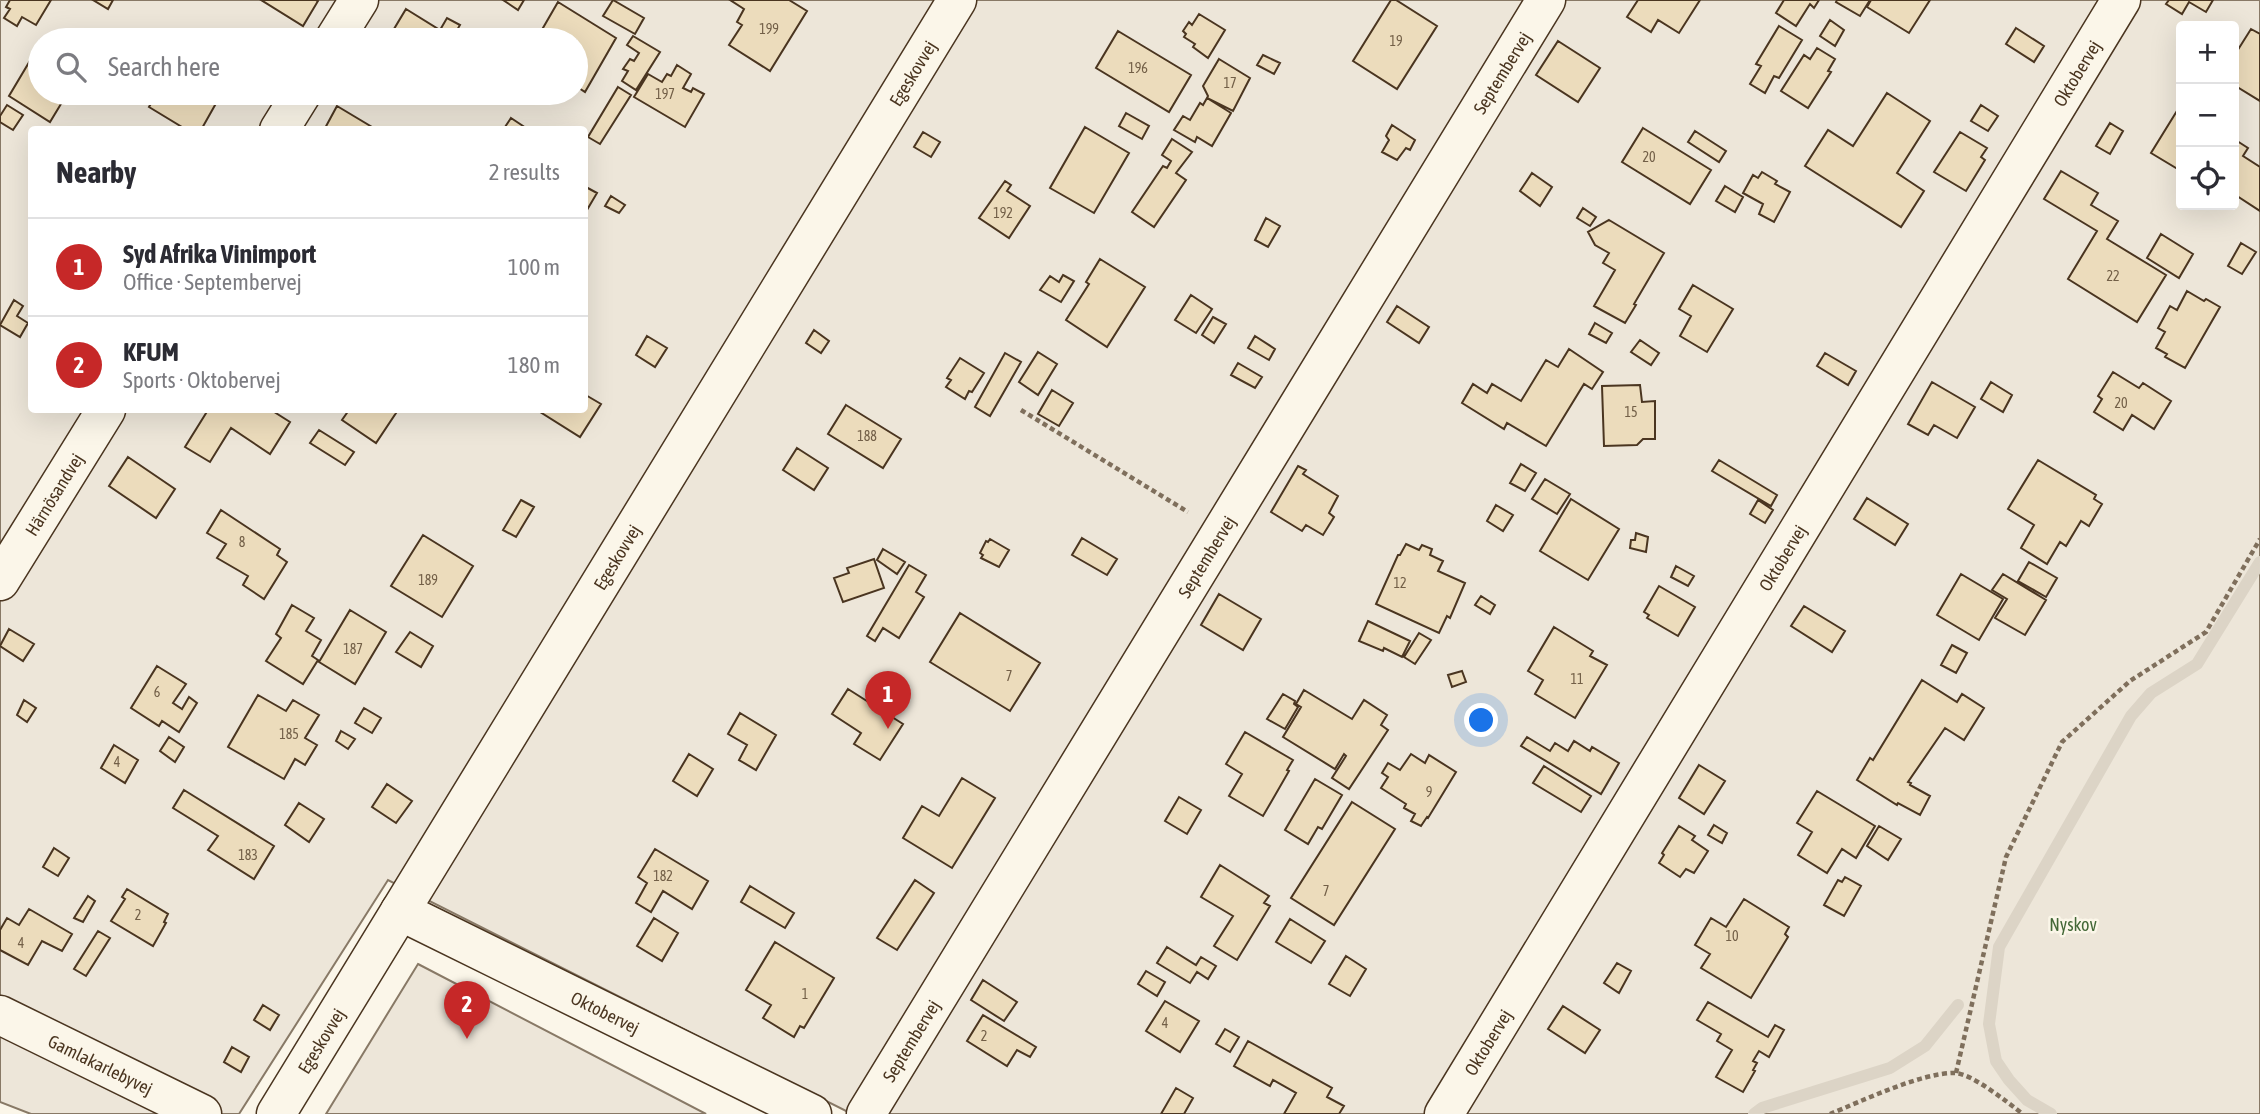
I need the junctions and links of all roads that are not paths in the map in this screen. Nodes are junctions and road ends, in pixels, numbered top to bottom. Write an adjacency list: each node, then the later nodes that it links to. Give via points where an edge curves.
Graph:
1 (359, 0): 5 (street)
2 (957, 0): 10 (street, Egeskovvej)
3 (1546, 0): 15 (street, Septembervej)
4 (2121, 0): 16 (street, Oktobervej)
5 (342, 28)
6 (295, 105): 7 (street)
7 (281, 126)
8 (104, 413): 9 (street, Härnösandvej)
9 (0, 581)
10 (400, 911): 13 (street, Egeskovvej); 14 (street, Oktobervej)
11 (0, 1015): 12 (street, Gamlakarlebyvej)
12 (202, 1114)
13 (276, 1114)
14 (813, 1114)
15 (866, 1114)
16 (1444, 1114)

